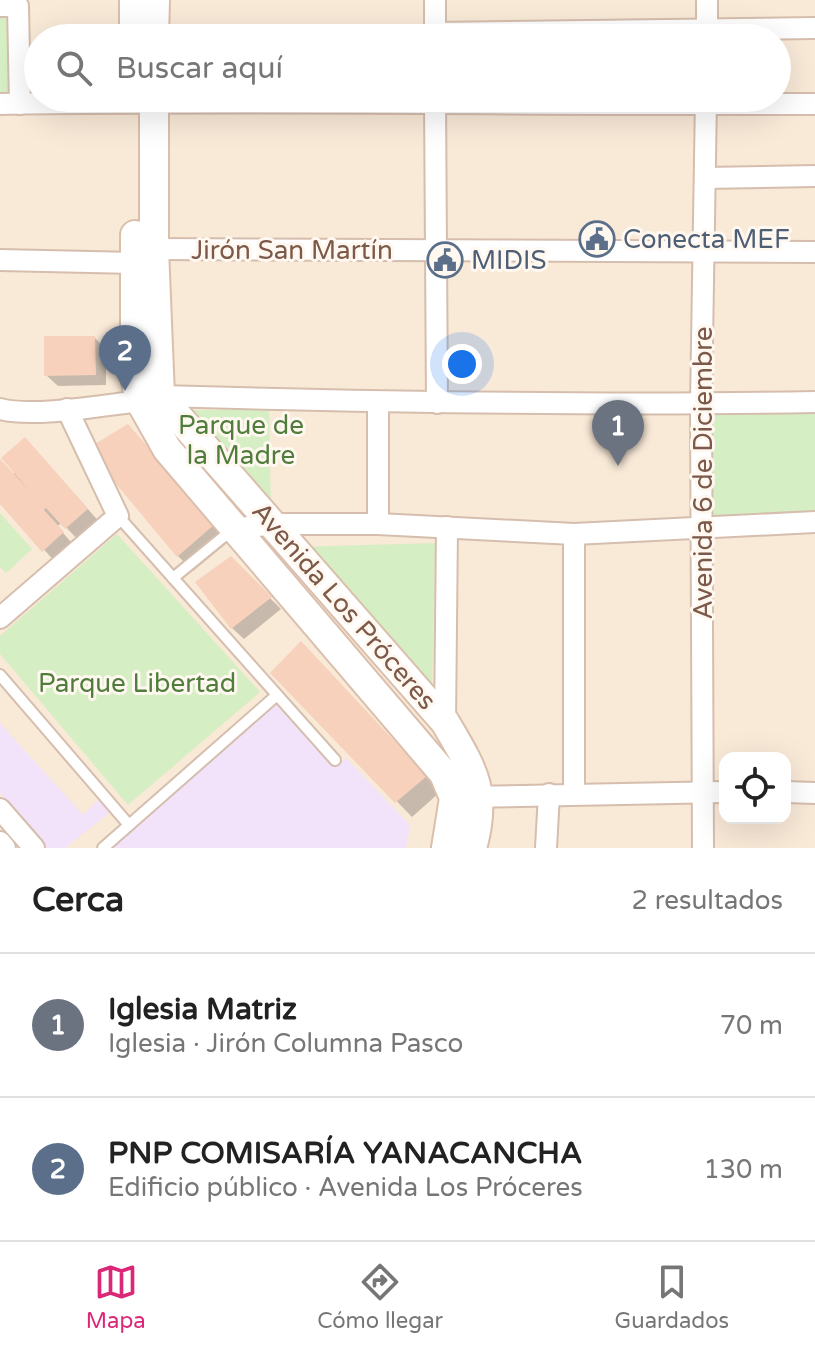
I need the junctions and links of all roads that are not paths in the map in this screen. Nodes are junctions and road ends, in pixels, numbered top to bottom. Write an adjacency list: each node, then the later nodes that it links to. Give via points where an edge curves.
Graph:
1 (134, 0): 6 (street)
2 (155, 0): 7 (street)
3 (435, 0): 8 (street)
4 (707, 0): 9 (street)
5 (0, 6): 13 (street, via 18,6)
6 (134, 24)
7 (154, 24)
8 (435, 24)
9 (707, 24)
10 (815, 28): 11 (street)
11 (791, 29)
12 (791, 103): 14 (street)
13 (10, 104)
14 (815, 104)
15 (144, 112): 23 (street, Avenida Los Próceres)
16 (435, 112): 20 (street)
17 (706, 112): 19 (street, Avenida 6 de Diciembre)
18 (815, 176): 19 (street)
19 (705, 178): 21 (street, Avenida 6 de Diciembre)
20 (436, 251): 21 (street, Jirón San Martín); 23 (street, Jirón San Martín); 28 (street)
21 (704, 252): 22 (street, Jirón San Martín); 29 (street, Avenida 6 de Diciembre)
22 (815, 252)
23 (144, 256): 24 (street, Jirón San Martín); 25 (street, Avenida Los Próceres)
24 (0, 260)
25 (150, 398): 26 (street); 30 (street); 34 (street, Avenida Los Próceres); 38 (street, Avenida Los Próceres, via 167,449)
26 (378, 402): 28 (street); 35 (street)
27 (815, 402): 29 (street)
28 (437, 403): 29 (street)
29 (701, 404): 37 (street, Avenida 6 de Diciembre)
30 (67, 409): 31 (street); 32 (street)
31 (3, 413)
32 (118, 516): 40 (lane); 41 (street)
33 (815, 522): 37 (street)
34 (274, 524): 35 (street); 38 (street); 44 (street, Avenida Los Próceres)
35 (378, 524): 36 (street)
36 (447, 527): 39 (street); 44 (street)
37 (704, 528): 39 (street); 46 (street, Avenida 6 de Diciembre)
38 (233, 529): 40 (lane); 52 (street, Avenida Los Próceres)
39 (574, 534): 51 (street)
40 (173, 578): 43 (lane)
41 (0, 618)
42 (0, 675): 54 (lane)
43 (277, 695): 45 (lane); 54 (lane)
44 (445, 722): 52 (street, Avenida Los Próceres, via 470,766)
45 (335, 760)
46 (703, 792): 47 (street); 51 (street); 62 (street, Avenida 6 de Diciembre)
47 (719, 792)
48 (791, 792): 49 (street)
49 (815, 793)
50 (549, 794): 51 (street); 52 (street); 61 (street)
51 (574, 794)
52 (467, 797): 59 (street); 60 (street, Avenida Los Próceres, via 478,828)
53 (0, 809): 57 (street)
54 (129, 825): 58 (lane)
55 (0, 842): 56 (street)
56 (5, 848)
57 (34, 848)
58 (103, 848)
59 (446, 848)
60 (472, 848)
61 (546, 848)
62 (703, 848)

